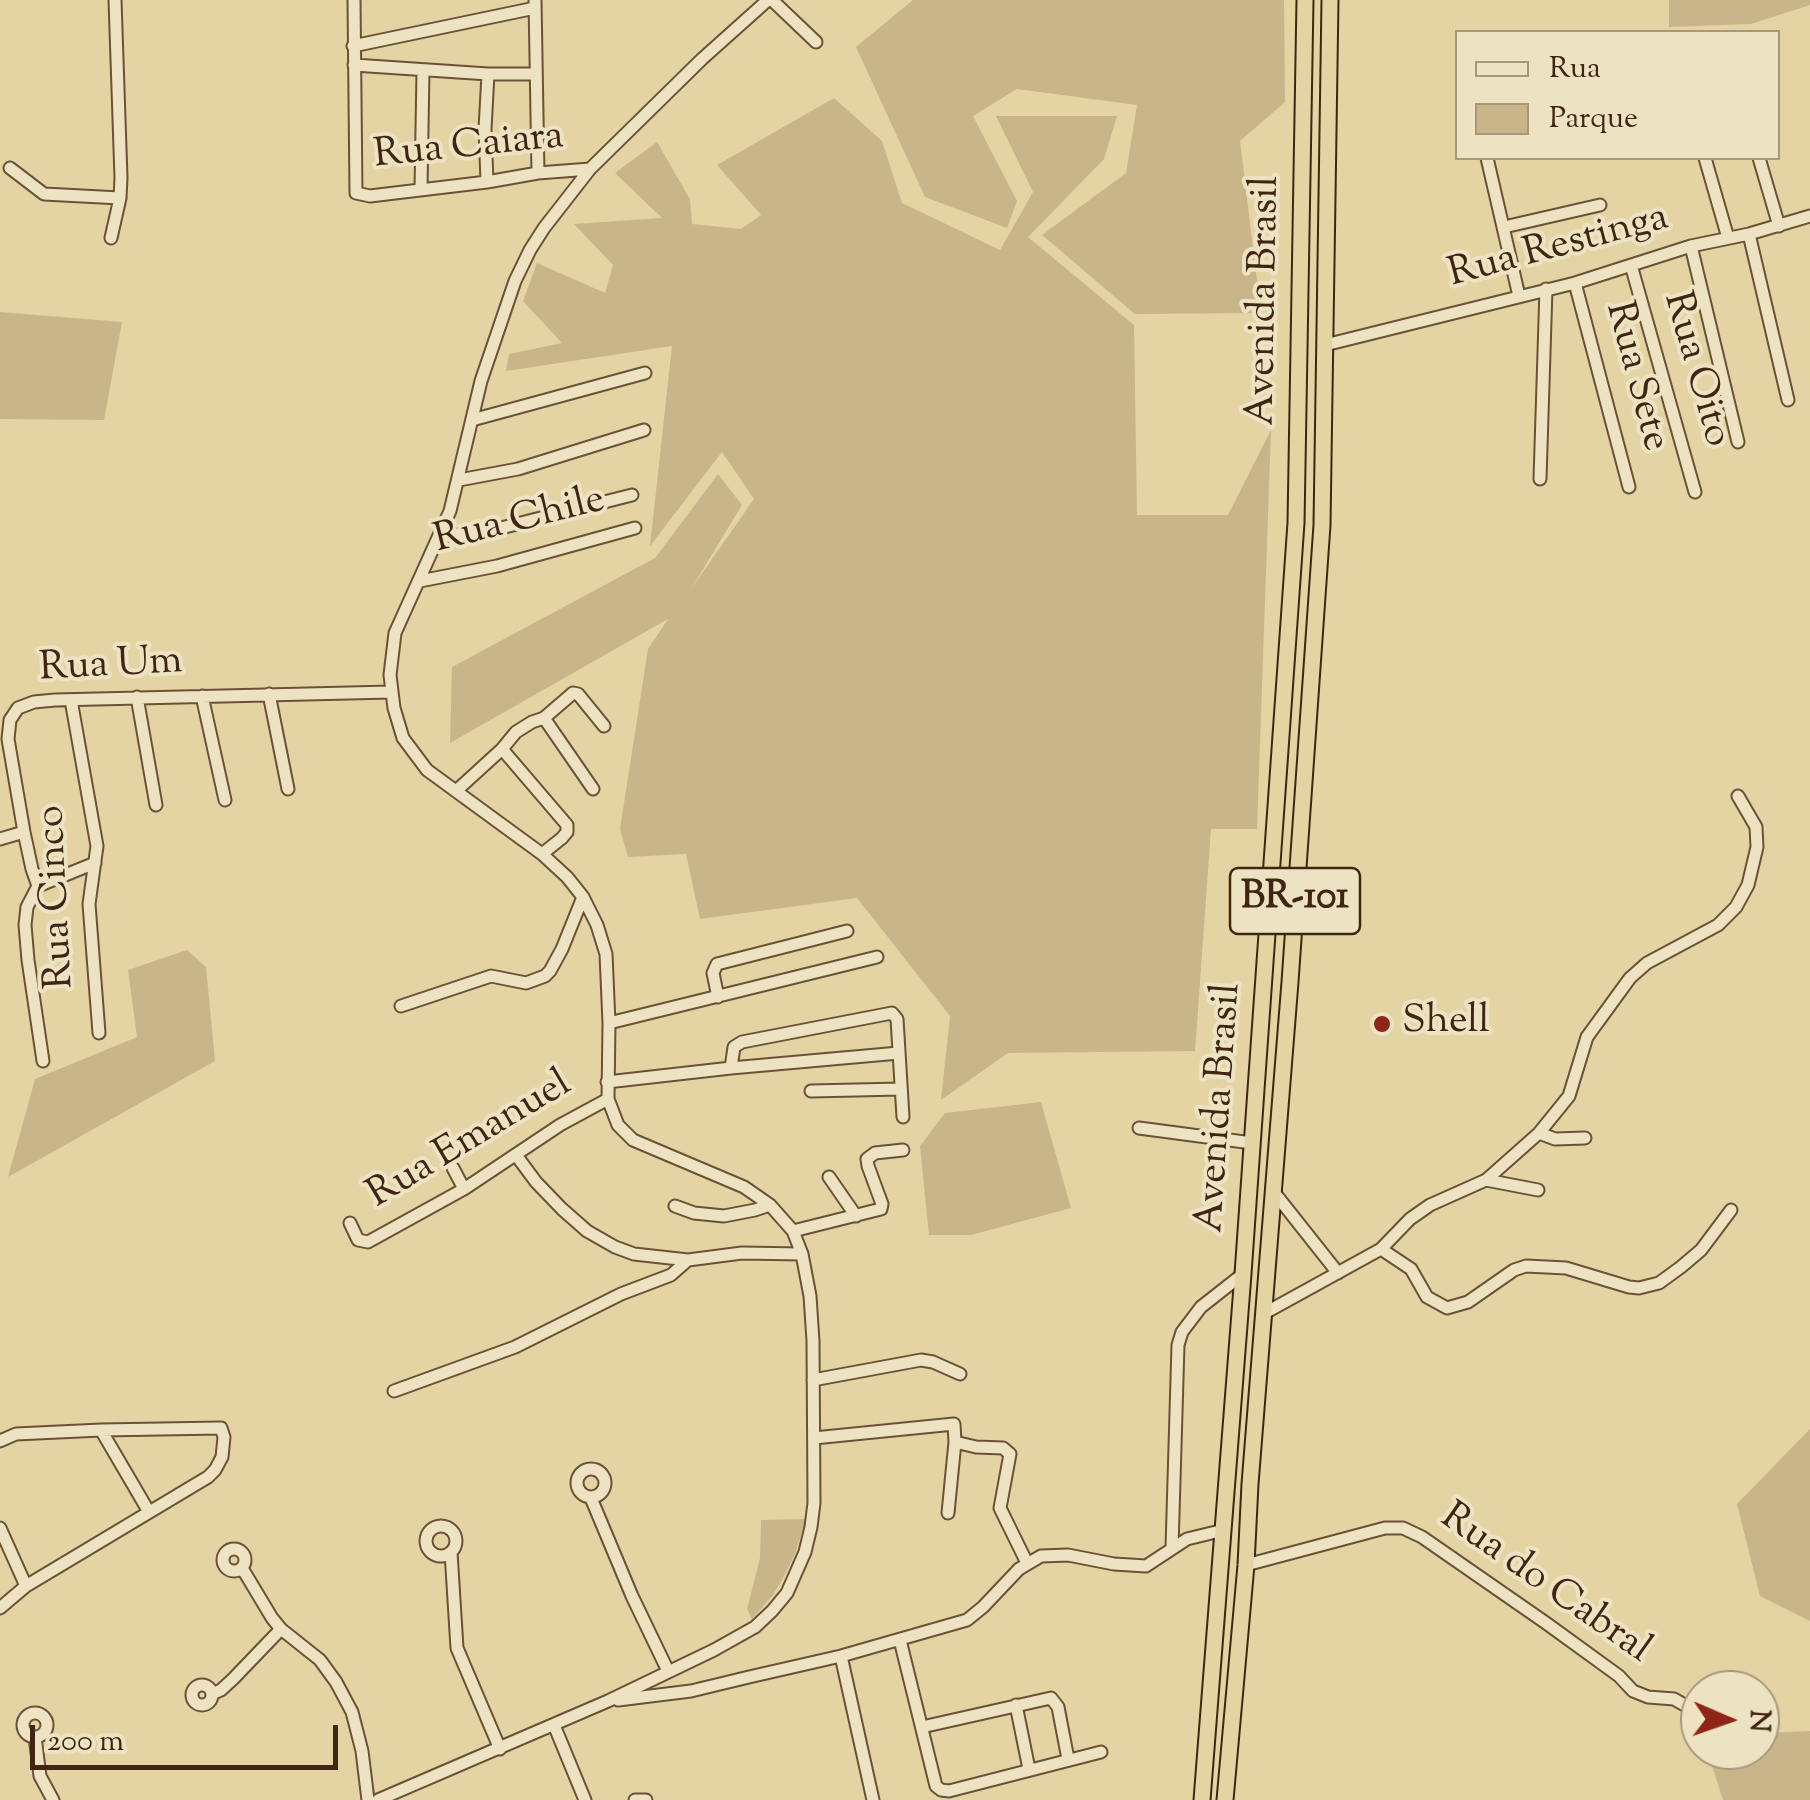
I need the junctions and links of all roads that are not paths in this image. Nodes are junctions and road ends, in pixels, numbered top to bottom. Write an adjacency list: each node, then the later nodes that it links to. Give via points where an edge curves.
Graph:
1 (114, 0): 21 (street)
2 (354, 0): 8 (street)
3 (770, 0): 7 (street); 17 (street)
4 (1304, 0): 86 (highway, Avenida Brasil / BR-101, via 1296,523)
5 (1330, 0): 34 (highway, Avenida Brasil / BR-101)
6 (535, 4): 8 (street); 12 (street)
7 (816, 42)
8 (353, 46): 9 (street)
9 (354, 65): 10 (street); 20 (street, Rua Caiara, via 356,193)
10 (423, 70): 11 (street); 20 (street)
11 (488, 74): 12 (street); 19 (street)
12 (536, 74): 18 (street)
13 (1487, 160): 25 (street)
14 (1705, 160): 28 (street)
15 (1760, 160): 24 (street)
16 (10, 168): 21 (street, via 44,194)
17 (590, 169): 18 (street, Rua Caiara); 37 (street, via 544,228 515,281)
18 (538, 173): 19 (street, Rua Caiara)
19 (487, 182): 20 (street, Rua Caiara)
20 (422, 188)
21 (120, 198): 27 (street)
22 (1600, 205): 25 (street)
23 (1810, 216): 24 (street, Rua Restinga)
24 (1779, 226): 26 (street, Rua Restinga)
25 (1504, 227): 33 (street)
26 (1749, 234): 28 (street, Rua Restinga); 36 (street)
27 (111, 238)
28 (1728, 238): 29 (street, Rua Restinga)
29 (1691, 246): 30 (street, Rua Restinga); 39 (street)
30 (1632, 264): 31 (street, Rua Restinga); 43 (street, Rua Oito)
31 (1575, 283): 32 (street, Rua Restinga); 42 (street, Rua Sete)
32 (1546, 289): 33 (street, Rua Restinga); 41 (street)
33 (1519, 296): 34 (street, Rua Restinga)
34 (1325, 344): 94 (highway, Avenida Brasil / BR-101, via 1322,525)
35 (645, 373): 37 (street)
36 (1788, 400)
37 (472, 420): 40 (street)
38 (644, 430): 40 (street)
39 (1738, 442)
40 (458, 480): 46 (street)
41 (1540, 480)
42 (1630, 488)
43 (1695, 492)
44 (632, 495): 46 (street)
45 (635, 528): 47 (street, Rua Chile)
46 (440, 537): 47 (street)
47 (420, 581): 48 (street, via 396,633)
48 (391, 692): 49 (street, Rua Um); 59 (street, via 413,754)
49 (270, 694): 50 (street, Rua Um); 57 (street)
50 (202, 696): 51 (street, Rua Um); 61 (street)
51 (137, 698): 52 (street, Rua Um); 62 (street)
52 (71, 700): 56 (street, Rua Um, via 18,708 8,728); 66 (street, Rua Cinco)
53 (544, 718): 54 (street, via 573,693); 55 (street, via 516,732); 58 (street)
54 (604, 726)
55 (502, 749): 59 (street); 65 (street, via 567,825)
56 (6, 773): 63 (street, Rua Um)
57 (288, 788)
58 (593, 789)
59 (456, 791): 65 (street)
60 (1738, 796): 84 (street, via 1756,827 1758,847 1736,908 1630,978 1587,1037 1569,1096)
61 (225, 800)
62 (156, 805)
63 (24, 832): 64 (street); 67 (street, Rua Um)
64 (0, 839)
65 (542, 854): 68 (street)
66 (95, 864): 67 (street); 74 (street, Rua Cinco, via 89,904)
67 (38, 886): 76 (street, via 24,924)
68 (583, 898): 72 (street, via 545,976 526,983 491,976); 73 (street, via 606,954)
69 (848, 932): 71 (street, via 717,964)
70 (878, 958): 71 (street)
71 (718, 997): 73 (street)
72 (401, 1006)
73 (609, 1023): 78 (street)
74 (99, 1033)
75 (900, 1054): 77 (street); 77 (street, via 892,1013 742,1042 734,1047); 79 (street)
76 (43, 1061)
77 (731, 1068): 78 (street)
78 (607, 1082): 81 (street)
79 (902, 1088): 80 (street); 82 (street)
80 (810, 1091)
81 (608, 1098): 88 (street, Rua Emanuel); 95 (street, via 618,1125 634,1140 744,1187)
82 (903, 1117)
83 (1139, 1128): 86 (street)
84 (1539, 1133): 85 (street); 91 (street)
85 (1585, 1138)
86 (1252, 1143): 105 (highway, Avenida Brasil / BR-101)
87 (903, 1150): 98 (street, via 867,1158 882,1204)
88 (516, 1155): 92 (street, Rua Emanuel); 103 (street, via 587,1231 634,1254)
89 (452, 1168): 92 (street)
90 (829, 1176): 98 (street)
91 (1486, 1180): 93 (street); 101 (street, via 1420,1211)
92 (464, 1189): 99 (street, Rua Emanuel, via 368,1242 358,1240)
93 (1538, 1190)
94 (1273, 1191): 104 (street, Avenida Brasil); 106 (highway, Avenida Brasil / BR-101)
95 (770, 1205): 96 (street, via 724,1216); 100 (street)
96 (676, 1206)
97 (1731, 1210): 101 (street, via 1681,1268 1639,1288 1566,1268 1526,1266 1447,1308 1427,1297 1411,1270)
98 (856, 1216): 100 (street)
99 (350, 1224)
100 (793, 1231): 102 (street)
101 (1380, 1248): 104 (street)
102 (802, 1254): 103 (street); 108 (street)
103 (688, 1260): 109 (street, via 515,1346)
104 (1338, 1273): 106 (street)
105 (1243, 1274): 118 (highway, Avenida Brasil / BR-101); 119 (street, via 1201,1307 1178,1346)
106 (1264, 1314): 122 (highway, Avenida Brasil / BR-101)
107 (960, 1374): 108 (street, via 921,1360)
108 (813, 1380): 111 (street)
109 (394, 1390)
110 (101, 1430): 112 (street, via 16,1434); 115 (street); 115 (street, via 221,1428 224,1446 215,1470)
111 (814, 1438): 113 (street, via 952,1424); 129 (street, via 810,1527 787,1592 754,1627)
112 (0, 1442)
113 (955, 1442): 116 (street); 121 (street, via 1010,1454 1000,1508)
114 (590, 1498): 129 (street)
115 (148, 1512): 124 (street)
116 (948, 1514)
117 (0, 1528): 124 (street)
118 (1224, 1530): 119 (street); 148 (highway, Avenida Brasil / BR-101)
119 (1172, 1548): 121 (street, via 1146,1566 1068,1555)
120 (452, 1552): 137 (street, via 457,1648)
121 (1027, 1563): 127 (street, via 967,1620)
122 (1246, 1566): 132 (street, Rua do Cabral, via 1403,1528 1634,1690); 149 (highway, Avenida Brasil / BR-101)
123 (242, 1568): 126 (street)
124 (26, 1586): 125 (street)
125 (0, 1608)
126 (281, 1628): 130 (street); 142 (street, via 320,1660 352,1712)
127 (900, 1640): 128 (street); 135 (street)
128 (841, 1656): 131 (street, via 691,1691); 147 (street)
129 (668, 1670): 131 (street)
130 (212, 1694)
131 (608, 1701): 134 (street)
132 (1680, 1703)
133 (1016, 1706): 135 (street); 139 (street, via 1051,1698); 140 (street)
134 (554, 1726): 137 (street); 144 (street)
135 (922, 1727): 140 (street, via 941,1790)
136 (35, 1737): 141 (street, via 40,1776)
137 (500, 1748): 143 (street)
138 (1101, 1752): 139 (street)
139 (1068, 1759): 140 (street)
140 (1029, 1769)
141 (53, 1800)
142 (368, 1800)
143 (378, 1800)
144 (585, 1800)
145 (635, 1800): 146 (street)
146 (646, 1800)
147 (873, 1800)
148 (1198, 1800)
149 (1229, 1800)

